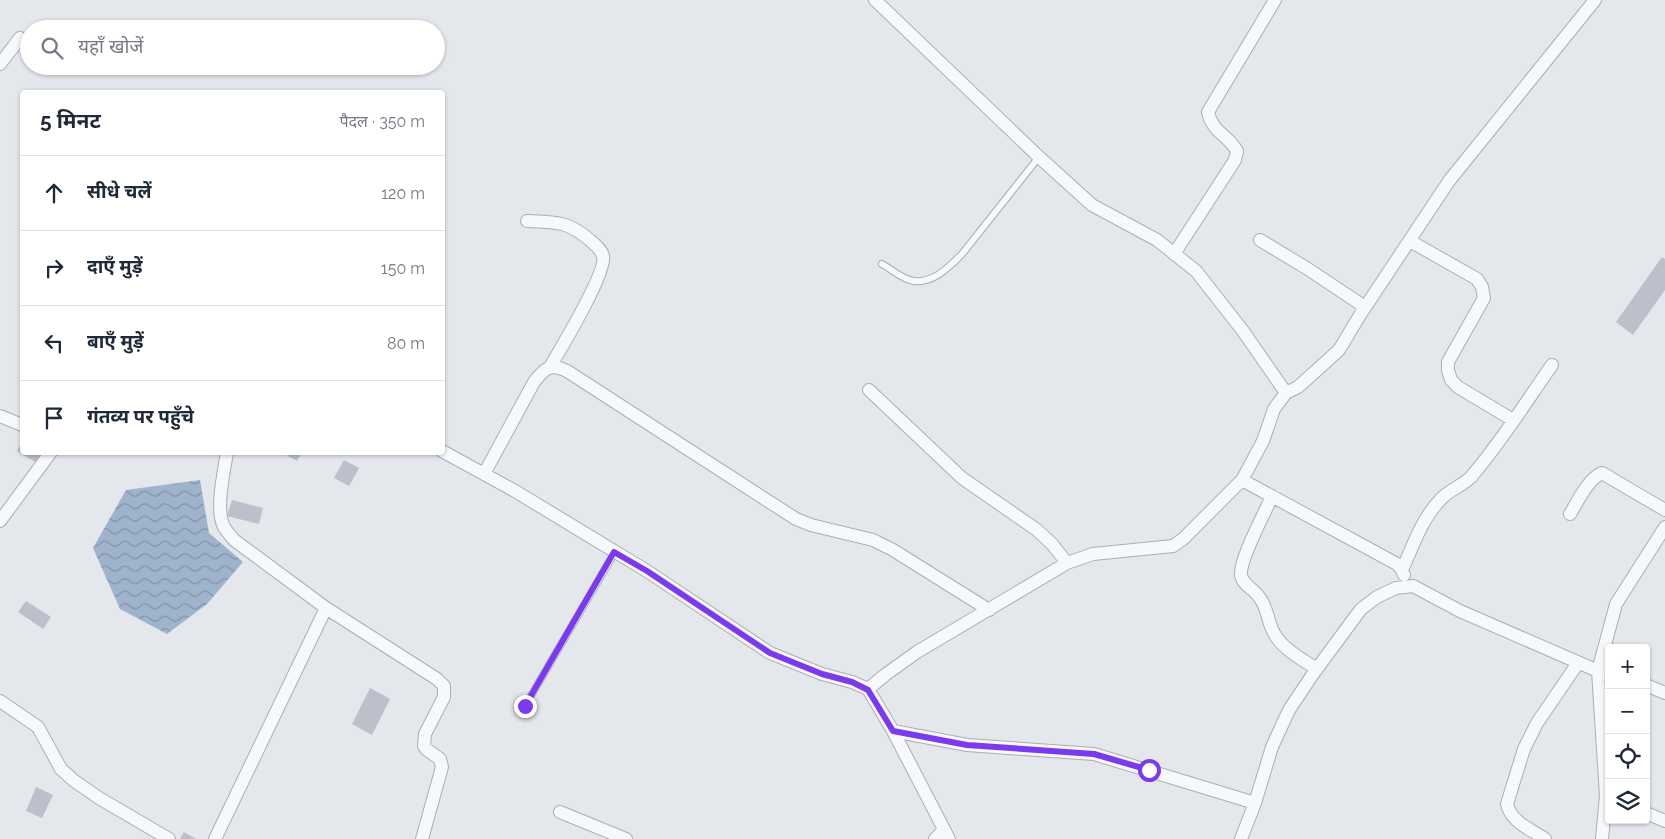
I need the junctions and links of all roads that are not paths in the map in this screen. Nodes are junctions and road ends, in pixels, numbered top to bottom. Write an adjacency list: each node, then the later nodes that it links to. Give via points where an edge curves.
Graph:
1 (875, 0): 6 (street)
2 (1275, 0): 10 (street, via 1208,112 1214,128 1237,151 1235,160)
3 (1595, 0): 9 (street, via 1449,181)
4 (20, 38): 5 (street)
5 (0, 64)
6 (1039, 157): 10 (street, via 1092,205 1157,240); 11 (lane, via 962,254 938,275 913,281)
7 (527, 221): 14 (street, via 570,226 603,256 598,278)
8 (1260, 240): 12 (street)
9 (1410, 240): 12 (street); 18 (street, via 1477,278 1484,298 1452,353 1448,370 1458,387)
10 (1174, 254): 16 (street, via 1196,271)
11 (882, 264)
12 (1366, 307): 16 (street, via 1339,350 1298,387)
13 (1552, 365): 18 (street)
14 (550, 367): 23 (street, via 534,382); 35 (street, via 567,371 796,519 873,540)
15 (869, 390): 31 (street, via 962,478 1037,530)
16 (1286, 393): 24 (street, via 1274,409 1263,442)
17 (0, 416): 19 (street)
18 (1513, 420): 32 (street, via 1470,478 1435,506)
19 (20, 424)
20 (445, 453): 23 (street)
21 (49, 455): 28 (street)
22 (227, 455): 34 (street, via 221,502 224,527 234,540)
23 (484, 474): 30 (street)
24 (1242, 480): 25 (street); 31 (street, via 1173,546 1093,554)
25 (1272, 496): 32 (street, via 1397,564); 37 (street, via 1245,556 1240,576 1264,604 1272,630 1279,640 1290,652)
26 (1665, 510): 27 (street, via 1602,473 1582,494)
27 (1570, 514)
28 (0, 521)
29 (1665, 527): 38 (street, via 1616,604)
30 (614, 552): 40 (street, via 770,653); 43 (lane)
31 (1067, 563): 35 (street)
32 (1402, 570): 33 (street)
33 (1406, 587): 36 (street, via 1414,586 1460,611); 37 (street, via 1377,597 1361,609)
34 (326, 608): 53 (street); 54 (street, via 444,686 444,697 424,740 426,749 440,759 442,767)
35 (989, 610): 40 (street, via 917,652)
36 (1578, 662): 38 (street); 58 (street, via 1537,723 1524,749 1507,804 1514,818)
37 (1317, 669): 46 (street, via 1289,710 1272,747)
38 (1603, 673): 45 (street)
39 (1650, 687): 41 (street)
40 (868, 690): 44 (street)
41 (1665, 693)
42 (0, 701): 52 (street, via 38,727 61,769 74,780)
43 (525, 706)
44 (893, 731): 46 (street, via 967,745 1094,754); 51 (street)
45 (1606, 779)
46 (1255, 803): 57 (street)
47 (560, 812): 55 (street)
48 (1605, 813): 59 (street)
49 (1650, 815): 50 (street)
50 (1665, 821)
51 (947, 834): 56 (street)
52 (170, 839)
53 (215, 839)
54 (422, 839)
55 (626, 839)
56 (934, 839)
57 (1241, 839)
58 (1545, 839)
59 (1602, 839)

